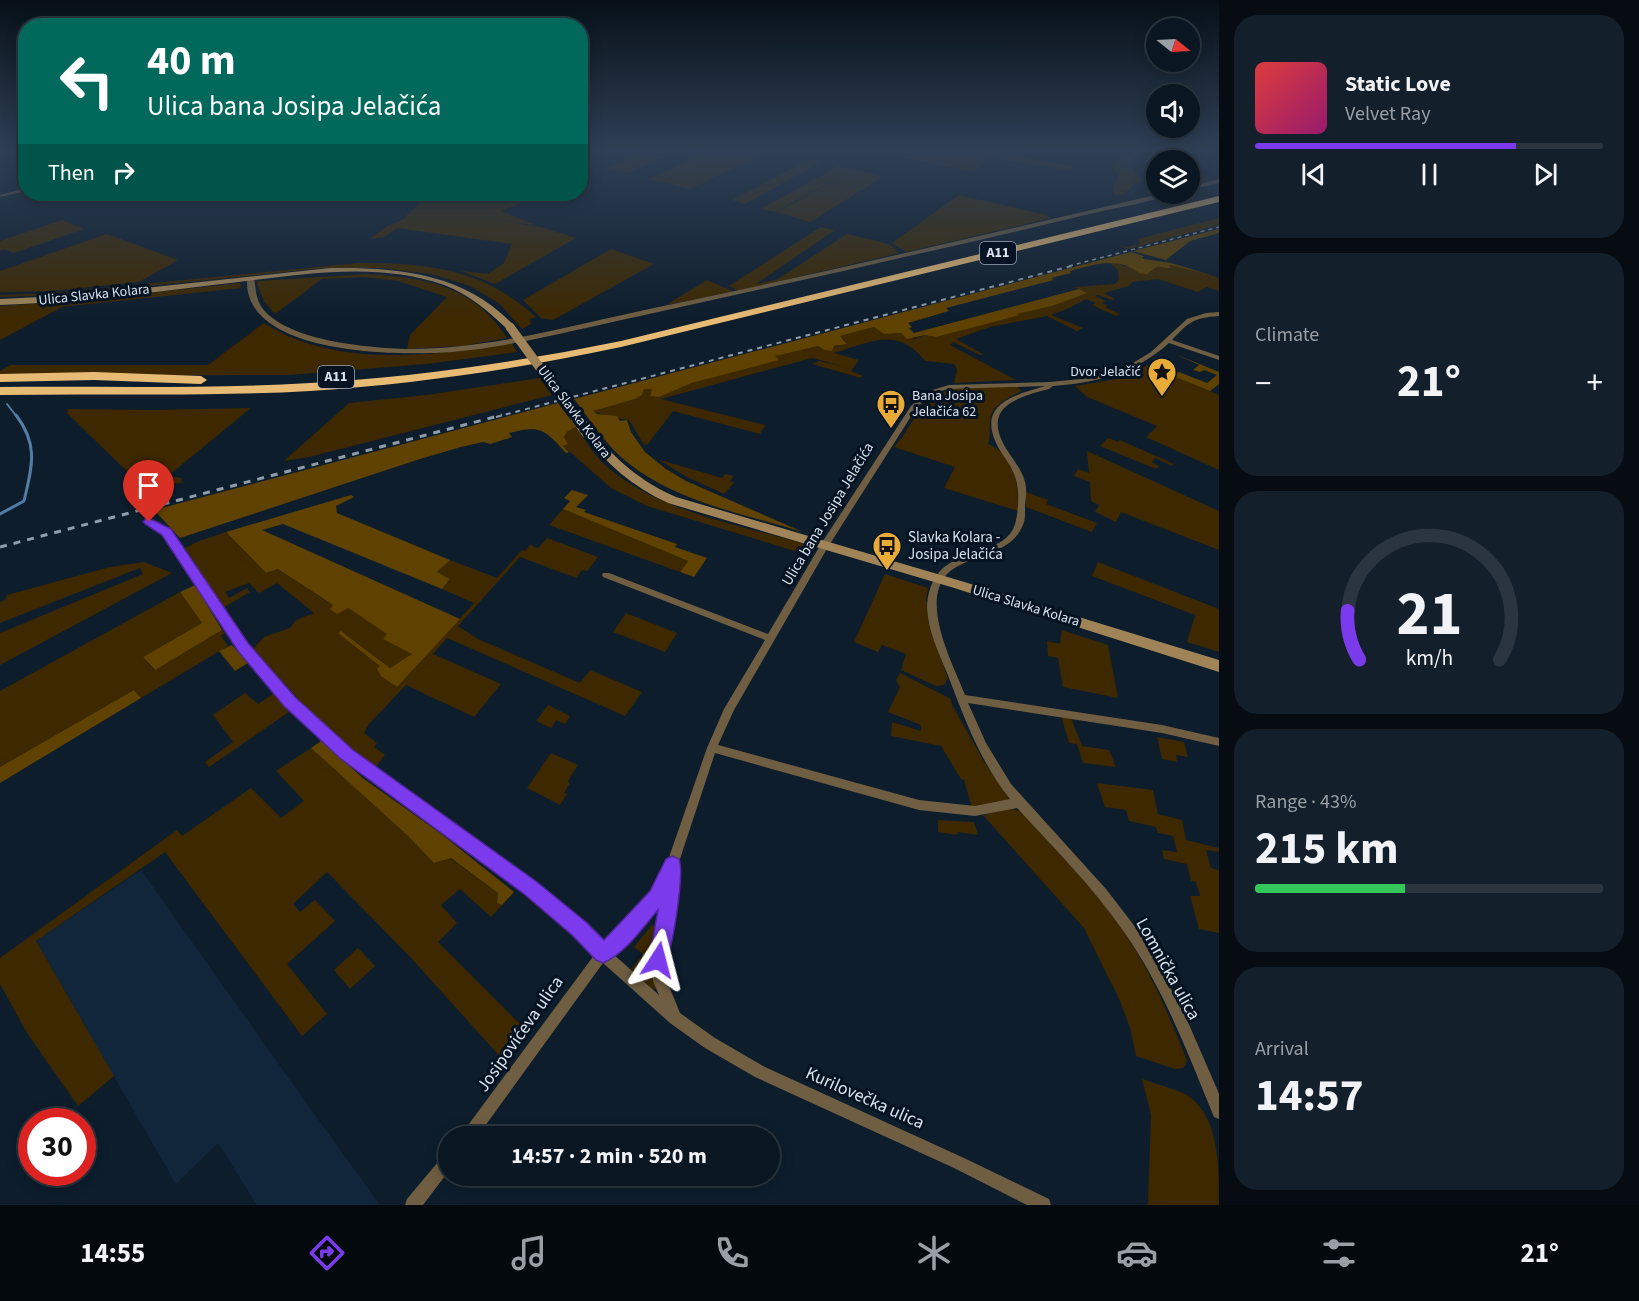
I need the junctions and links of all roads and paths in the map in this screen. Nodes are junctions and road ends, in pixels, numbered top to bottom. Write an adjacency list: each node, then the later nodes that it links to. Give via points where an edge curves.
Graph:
1 (1109, 207): 4 (street, via 739,293 446,350 373,350 304,336 263,313 251,294)
2 (1163, 207): 10 (highway, A11, via 578,346 389,374)
3 (1185, 207): 13 (highway, A11, via 631,342 527,363 324,386)
4 (250, 279): 5 (main road, Ulica Slavka Kolara); 17 (main road, Ulica Slavka Kolara, bridge, via 347,270 415,275 472,294 491,306 510,327 620,470 658,494)
5 (0, 302)
6 (1219, 314): 7 (street, via 1185,321)
7 (1168, 340): 8 (street); 11 (street, via 1144,360 1109,375)
8 (1219, 358)
9 (0, 378): 10 (highway, via 94,376)
10 (211, 382): 12 (highway, A11)
11 (1049, 383): 17 (street, Ulica bana Josipa Jelačića, via 949,387 932,392 914,406); 19 (street, via 1047,388 1010,399 994,418 998,442 1022,483 1017,530 1005,542 955,564)
12 (0, 384)
13 (152, 390): 14 (highway, A11); 15 (highway)
14 (0, 392)
15 (0, 398)
16 (149, 522): 27 (street, Kurilovečka ulica, via 167,532 243,647 290,702 347,754 530,888 579,928)
17 (824, 546): 19 (main road, Ulica Slavka Kolara); 20 (street, Ulica bana Josipa Jelačića)
18 (606, 575): 20 (street)
19 (938, 579): 21 (main road, Ulica Slavka Kolara); 22 (street, Lomnička ulica, via 932,594 932,611)
20 (770, 638): 24 (street, Ulica bana Josipa Jelačića, via 729,709)
21 (1219, 666)
22 (961, 698): 23 (street, via 1162,729); 25 (street, Lomnička ulica, via 992,765)
23 (1219, 742)
24 (712, 748): 25 (street, via 919,805 975,812); 26 (street, Ulica bana Josipa Jelačića)
25 (1020, 802): 29 (street, Lomnička ulica, via 1130,929 1161,983)
26 (672, 865): 27 (street, Ulica bana Josipa Jelačića, via 656,897); 28 (street, via 658,960 660,981)
27 (603, 954): 28 (street, Kurilovečka ulica); 30 (street, Josipovićeva ulica)
28 (675, 1018): 33 (street, Kurilovečka ulica, via 760,1072)
29 (1219, 1112)
30 (476, 1126)
31 (438, 1174): 32 (street)
32 (413, 1205)
33 (1043, 1205)

